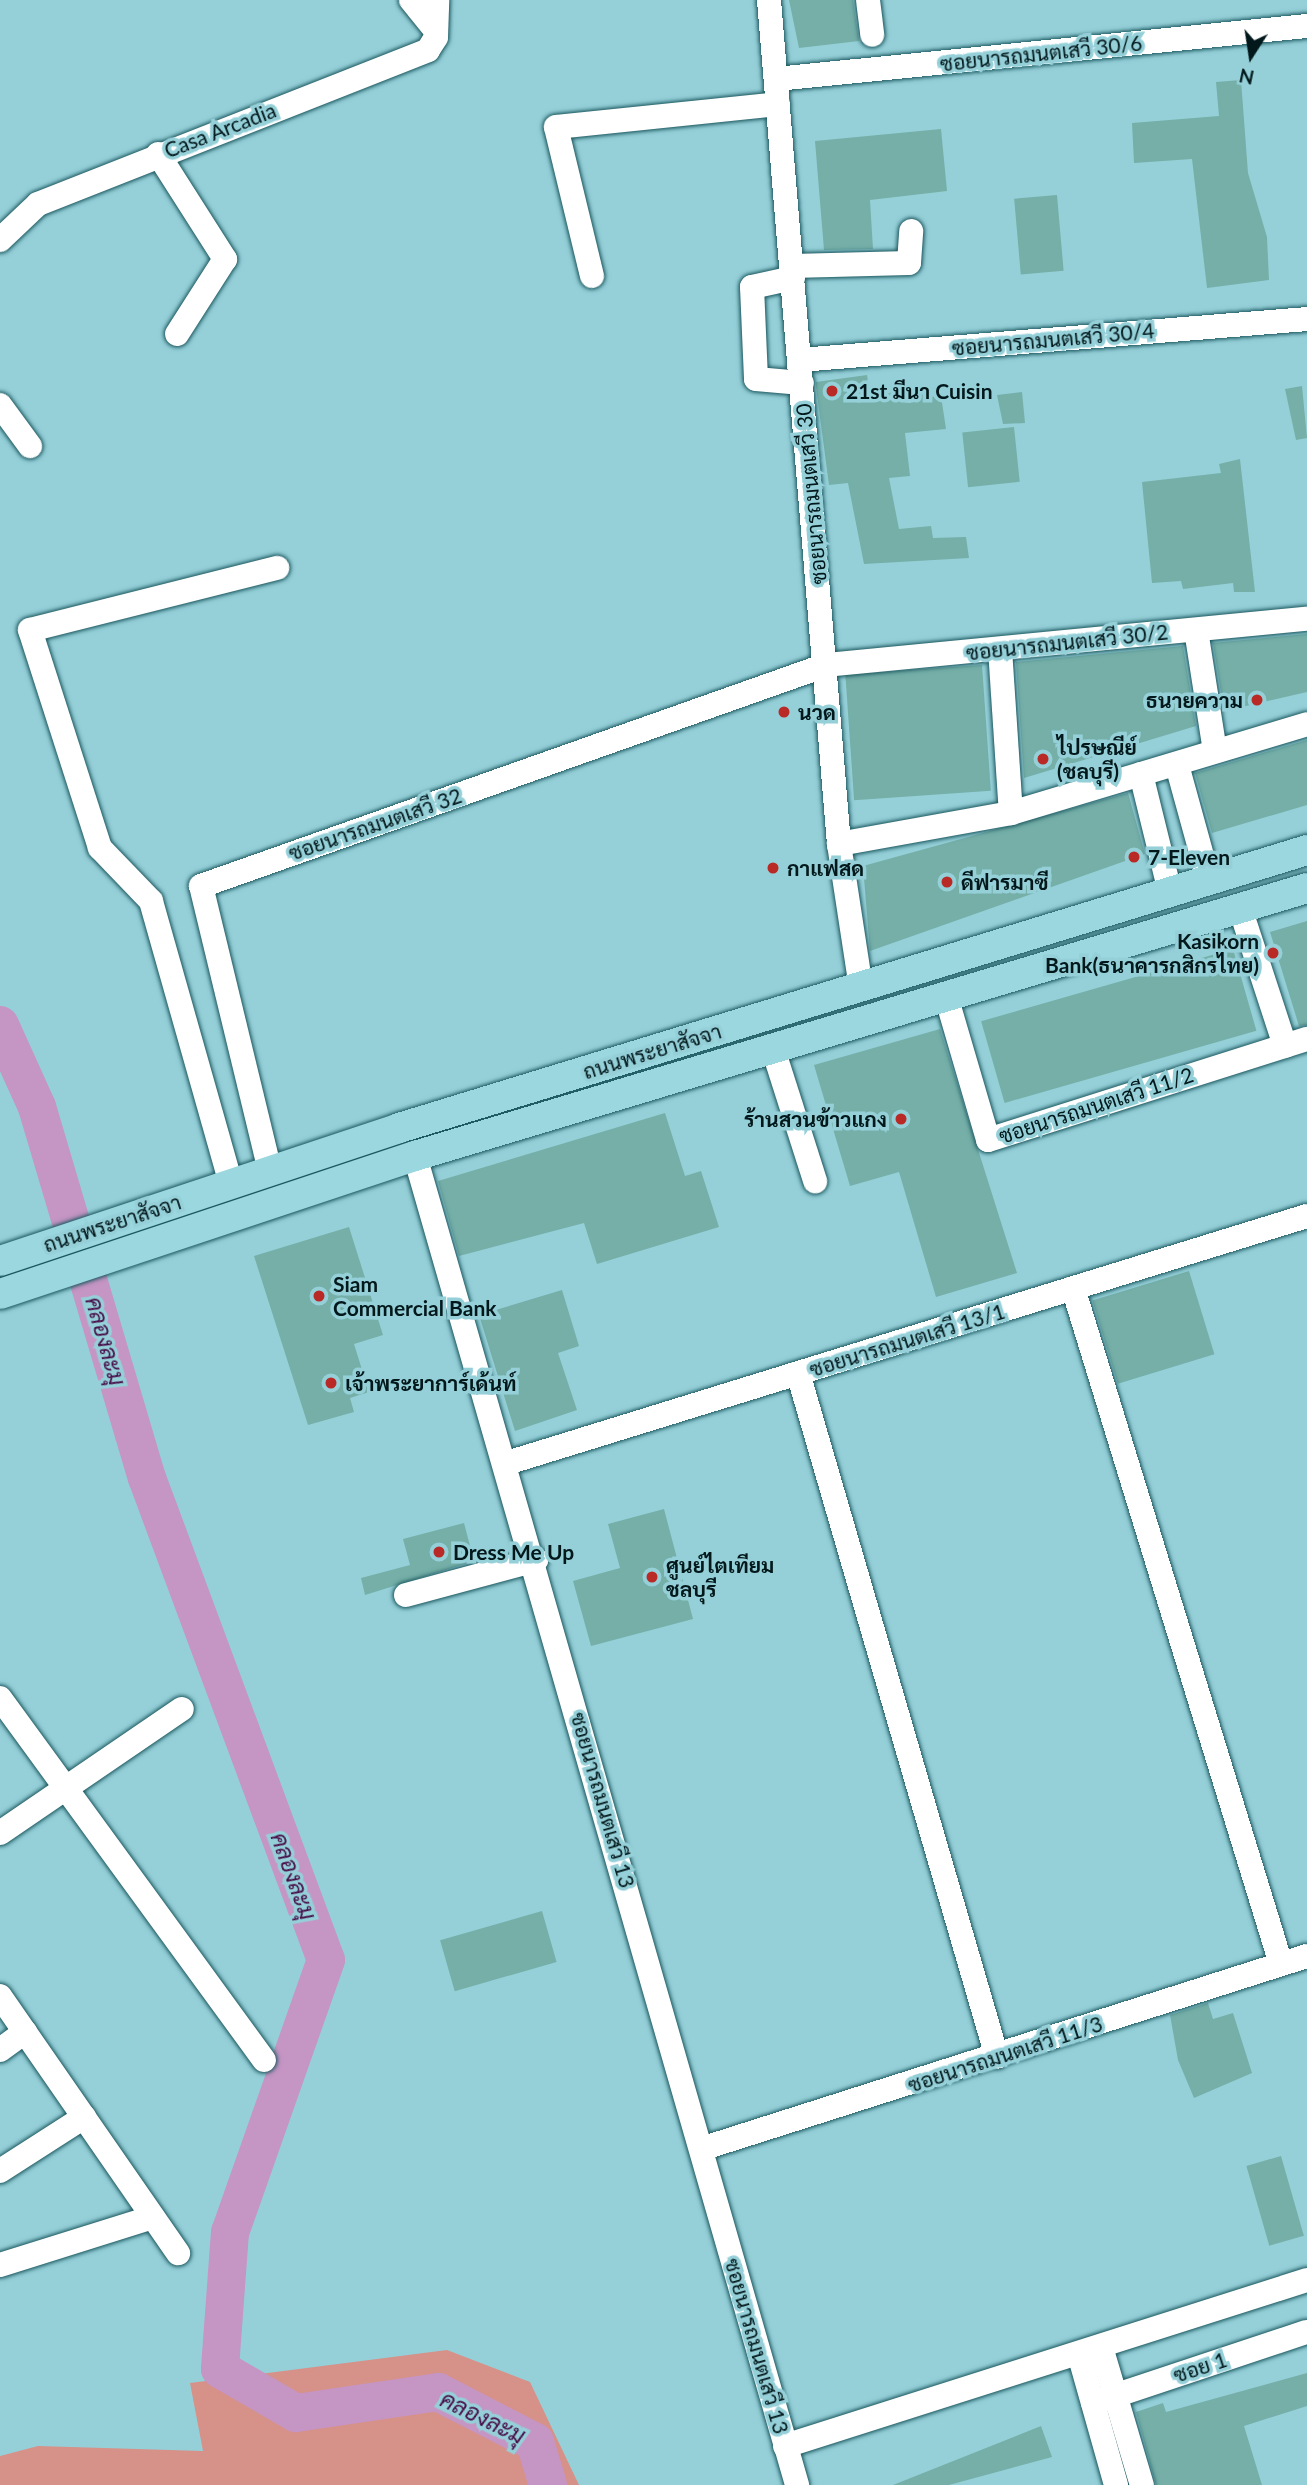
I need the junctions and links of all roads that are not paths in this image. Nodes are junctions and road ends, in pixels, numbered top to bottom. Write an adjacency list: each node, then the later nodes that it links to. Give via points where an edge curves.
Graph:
1 (411, 0): 6 (street)
2 (437, 0): 6 (street)
3 (769, 0): 8 (street, ซอยนารถมนตเสวี 30)
4 (868, 0): 7 (street)
5 (1307, 26): 8 (street, ซอยนารถมนตเสวี 30/6)
6 (434, 28): 10 (street, Casa Arcadia, via 436,37 428,50)
7 (872, 34)
8 (776, 79): 9 (street, ซอยนารถมนตเสวี 30)
9 (778, 104): 13 (street, ซอยนารถมนตเสวี 30); 14 (street, via 556,127)
10 (158, 154): 12 (street, Casa Arcadia, via 37,204); 16 (street, via 225,259)
11 (911, 231): 13 (street, via 909,263)
12 (0, 240)
13 (792, 272): 17 (street, ซอยนารถมนตเสวี 30); 17 (street, ซอยนารถมนตเสวี 30/4, via 752,287 756,379)
14 (592, 276)
15 (1307, 319): 17 (street, ซอยนารถมนตเสวี 30/4)
16 (177, 334)
17 (801, 371): 24 (street, ซอยนารถมนตเสวี 30)
18 (0, 405): 19 (street)
19 (30, 446)
20 (276, 568): 43 (street, via 30,630 100,848 151,901)
21 (1307, 619): 22 (street, ซอยนารถมนตเสวี 30/2)
22 (1196, 630): 23 (street, ซอยนารถมนตเสวี 30/2); 26 (street)
23 (1000, 649): 24 (street, ซอยนารถมนตเสวี 30/2); 29 (street)
24 (826, 665): 30 (street, ซอยนารถมนตเสวี 30); 41 (street, ซอยนารถมนตเสวี 32, via 201,886)
25 (1307, 724): 26 (street)
26 (1215, 751): 27 (street)
27 (1177, 765): 28 (street); 32 (street)
28 (1141, 774): 29 (street); 34 (street)
29 (1011, 813): 30 (street)
30 (839, 844): 36 (street, ซอยนารถมนตเสวี 30)
31 (1307, 850): 32 (main road, ถนนพระยาสัจจา)
32 (1209, 881): 34 (main road, ถนนพระยาสัจจา)
33 (1307, 888): 35 (main road, ถนนพระยาสัจจา)
34 (1170, 892): 36 (main road, ถนนพระยาสัจจา)
35 (1240, 908): 37 (main road, ถนนพระยาสัจจา); 38 (street)
36 (861, 987): 41 (main road, ถนนพระยาสัจจา)
37 (946, 996): 38 (street, ซอยนารถมนตเสวี 11/2, via 988,1139); 39 (main road, ถนนพระยาสัจจา)
38 (1296, 1042)
39 (773, 1049): 40 (main road, ถนนพระยาสัจจา); 42 (street)
40 (415, 1156): 47 (main road, ถนนพระยาสัจจา); 49 (street, ซอยนารถมนตเสวี 13)
41 (270, 1171): 43 (main road, ถนนพระยาสัจจา)
42 (815, 1181)
43 (231, 1184): 45 (main road, ถนนพระยาสัจจา)
44 (1307, 1216): 46 (street, ซอยนารถมนตเสวี 13/1)
45 (0, 1261)
46 (1073, 1289): 48 (street, ซอยนารถมนตเสวี 13/1); 57 (street)
47 (0, 1294)
48 (798, 1373): 49 (street, ซอยนารถมนตเสวี 13/1); 61 (street)
49 (507, 1463): 50 (street, ซอยนารถมนตเสวี 13)
50 (536, 1560): 51 (street); 64 (street, ซอยนารถมนตเสวี 13)
51 (406, 1595)
52 (0, 1698): 54 (street)
53 (182, 1709): 54 (street)
54 (65, 1788): 55 (street); 62 (street)
55 (0, 1833)
56 (1307, 1956): 57 (street, ซอยนารถมนตเสวี 11/3)
57 (1281, 1964): 61 (street, ซอยนารถมนตเสวี 11/3)
58 (0, 1996): 59 (street)
59 (25, 2032): 60 (street); 63 (street)
60 (0, 2050)
61 (997, 2057): 64 (street, ซอยนารถมนตเสวี 11/3)
62 (264, 2060)
63 (84, 2118): 65 (street); 66 (street)
64 (701, 2149): 73 (street, ซอยนารถมนตเสวี 13)
65 (0, 2171)
66 (153, 2217): 67 (street); 68 (street)
67 (178, 2253)
68 (0, 2264)
69 (1307, 2280): 71 (street, ซอยนารถมนตเสวี 13)
70 (1307, 2332): 72 (street, ซอย 1)
71 (1090, 2350): 72 (street); 73 (street, ซอยนารถมนตเสวี 13)
72 (1105, 2399): 75 (street); 76 (street)
73 (785, 2446): 74 (street, ซอยนารถมนตเสวี 13)
74 (797, 2485)
75 (1116, 2485)
76 (1142, 2485)

